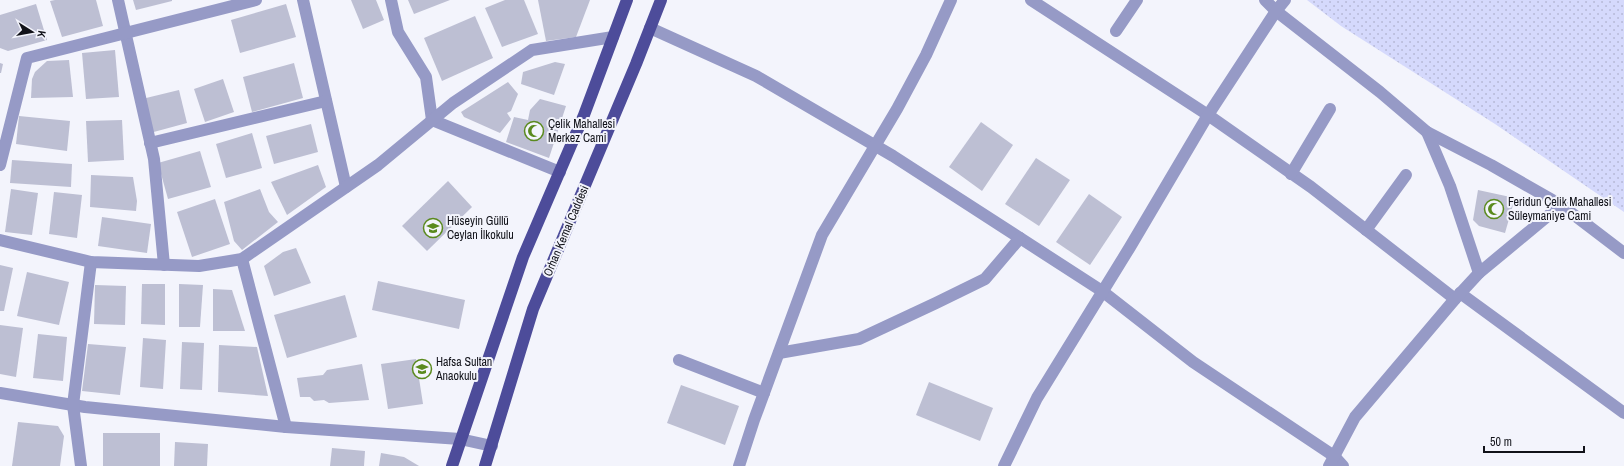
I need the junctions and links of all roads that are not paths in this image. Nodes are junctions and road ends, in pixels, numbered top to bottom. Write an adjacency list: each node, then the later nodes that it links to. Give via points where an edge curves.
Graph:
1 (118, 0): 15 (street)
2 (256, 0): 15 (street)
3 (303, 0): 17 (street)
4 (390, 0): 20 (street, via 398,32 426,77)
5 (627, 0): 16 (main road)
6 (660, 0): 13 (main road, Orhan Kemal Caddesi)
7 (951, 0): 23 (street, via 926,55)
8 (1031, 0): 19 (street)
9 (1137, 0): 14 (street)
10 (1265, 0): 12 (street)
11 (1285, 0): 12 (street)
12 (1276, 11): 19 (street); 21 (street)
13 (650, 28): 23 (street, via 756,76); 48 (main road, Orhan Kemal Caddesi, via 533,309)
14 (1116, 31)
15 (125, 34): 22 (street); 24 (street, via 28,58)
16 (613, 37): 20 (street, via 532,50 453,102); 25 (main road)
17 (326, 101): 22 (street); 28 (street)
18 (1330, 109): 26 (street)
19 (1208, 115): 26 (street); 38 (street)
20 (432, 120): 25 (street); 28 (street, via 378,165)
21 (1427, 132): 29 (street); 37 (street, via 1450,186)
22 (150, 143): 36 (street, via 154,159)
23 (874, 145): 31 (street); 40 (street, via 822,235)
24 (0, 165)
25 (560, 172): 47 (main road, via 523,258)
26 (1292, 174): 30 (street)
27 (1406, 175): 30 (street)
28 (346, 187): 34 (street)
29 (1561, 205): 33 (street); 37 (street)
30 (1366, 230): 39 (street)
31 (1020, 238): 38 (street); 40 (street, via 985,279 936,303 859,339)
32 (0, 240): 35 (street)
33 (1624, 253)
34 (242, 259): 36 (street, via 199,266); 46 (street)
35 (90, 262): 36 (street); 44 (street)
36 (164, 265)
37 (1479, 273): 39 (street)
38 (1102, 291): 49 (street, via 1193,362); 54 (street, via 1037,398)
39 (1458, 296): 45 (street); 49 (street, via 1355,417)
40 (779, 353): 43 (street)
41 (679, 360): 43 (street)
42 (0, 393): 44 (street)
43 (764, 393): 53 (street)
44 (73, 405): 46 (street); 50 (street)
45 (1624, 413)
46 (286, 427): 47 (street)
47 (460, 439): 48 (street); 51 (main road)
48 (492, 446): 52 (main road, Orhan Kemal Caddesi)
49 (1332, 461): 55 (street)
50 (81, 466)
51 (452, 466)
52 (485, 466)
53 (739, 466)
54 (1004, 466)
55 (1343, 466)

